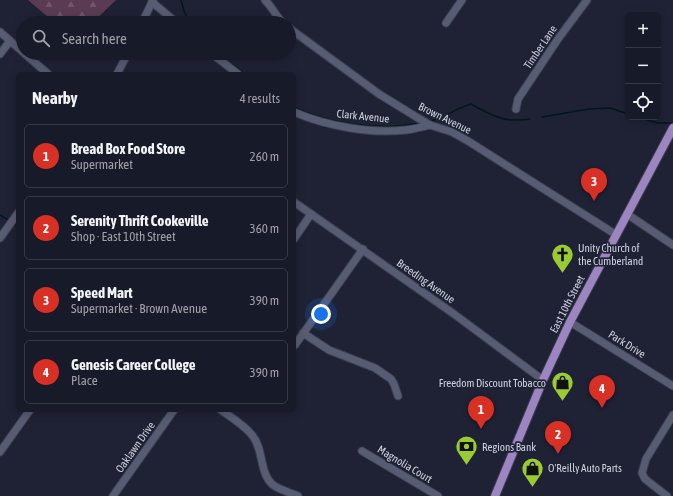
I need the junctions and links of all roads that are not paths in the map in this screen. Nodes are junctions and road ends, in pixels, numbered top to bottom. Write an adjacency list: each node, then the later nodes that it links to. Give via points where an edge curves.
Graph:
1 (265, 0): 7 (street)
2 (462, 0): 8 (street)
3 (587, 0): 20 (street, Timber Lane, via 518,99)
4 (153, 1): 5 (street); 6 (street)
5 (146, 16)
6 (169, 16)
7 (276, 16)
8 (446, 23)
9 (0, 32): 11 (street)
10 (296, 33): 22 (street, Brown Avenue, via 379,94)
11 (10, 41): 12 (street); 13 (street)
12 (16, 47)
13 (0, 54)
14 (31, 60): 17 (street)
15 (124, 60): 18 (street)
16 (220, 60): 19 (street)
17 (46, 72)
18 (118, 72)
19 (235, 72)
20 (516, 109)
21 (296, 113): 22 (street, Clark Avenue, via 356,129 406,130)
22 (430, 125): 28 (street, Brown Avenue, via 452,132 468,141)
23 (672, 132): 26 (main road, East 10th Street)
24 (296, 203): 25 (street, Breeding Avenue)
25 (311, 214): 29 (street); 32 (street, Breeding Avenue)
26 (627, 214): 28 (main road, East 10th Street); 31 (street)
27 (16, 216): 30 (street)
28 (615, 234): 33 (main road, East 10th Street)
29 (296, 236)
30 (0, 238)
31 (673, 245)
32 (363, 250): 34 (street); 36 (street, Breeding Avenue)
33 (570, 322): 36 (main road, East 10th Street); 37 (street, Park Drive)
34 (303, 333): 35 (street); 38 (street, via 329,350 375,368 390,379)
35 (296, 344)
36 (543, 380): 48 (main road, East 10th Street)
37 (673, 386)
38 (398, 396)
39 (29, 412): 44 (street)
40 (173, 412): 45 (street, Oaklawn Drive)
41 (223, 412): 46 (street, via 253,436 259,448 265,474 272,485)
42 (673, 415): 49 (street, via 646,459 642,473 645,479)
43 (362, 451): 47 (street, Magnolia Court)
44 (0, 452)
45 (113, 496)
46 (298, 496)
47 (438, 496)
48 (495, 496)
49 (667, 496)

